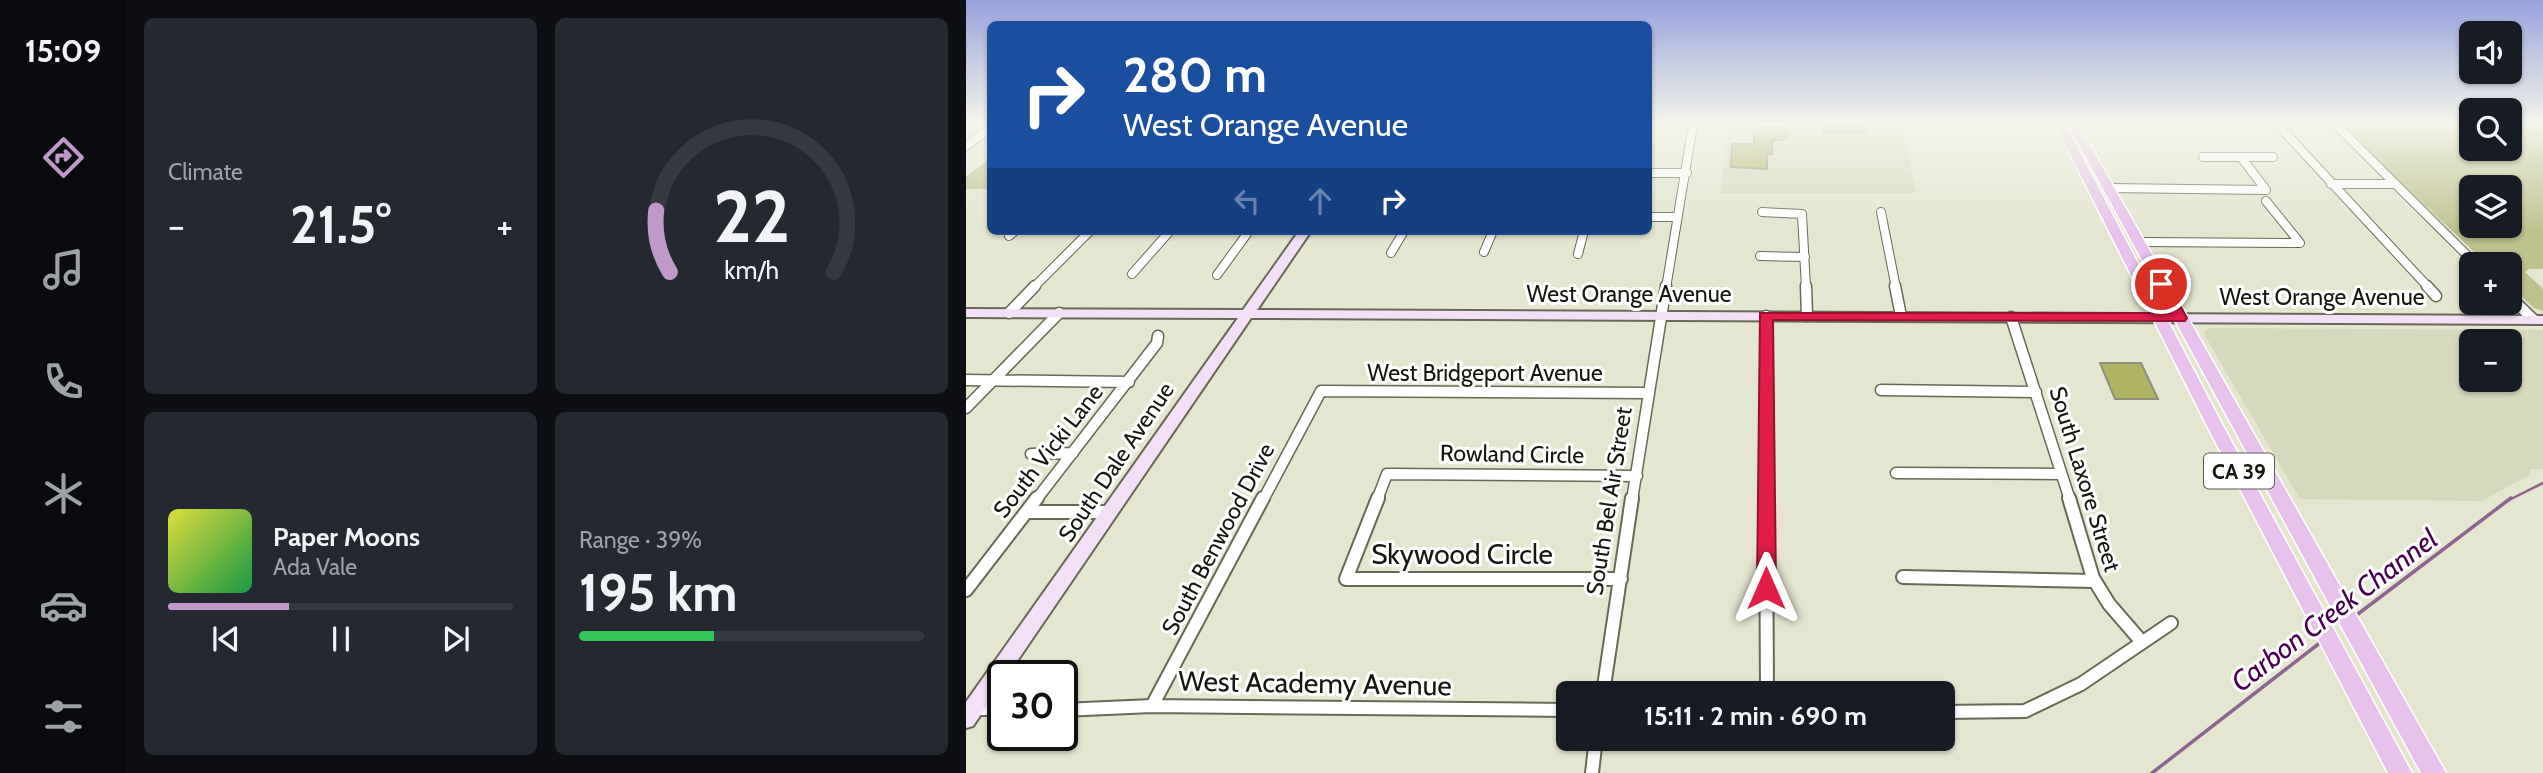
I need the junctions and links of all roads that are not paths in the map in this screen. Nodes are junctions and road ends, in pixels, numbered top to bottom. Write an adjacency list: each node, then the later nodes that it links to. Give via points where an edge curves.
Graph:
1 (1689, 160): 8 (street, South Bel Air Street)
2 (2079, 160): 44 (main road, CA 39)
3 (2093, 160): 11 (main road, CA 39)
4 (2243, 160): 11 (street, via 2266,190)
5 (2309, 160): 9 (street)
6 (2370, 160): 10 (street)
7 (1652, 173): 8 (street)
8 (1687, 173): 16 (street, South Bel Air Street)
9 (2331, 184): 10 (street); 33 (street)
10 (2394, 184): 26 (street)
11 (2109, 188): 24 (main road, CA 39)
12 (2266, 201): 24 (street, via 2300,243)
13 (1762, 212): 30 (street, via 1802,214)
14 (1881, 212): 42 (street)
15 (1652, 217): 16 (street)
16 (1677, 217): 39 (street, South Bel Air Street)
17 (1086, 235): 36 (street)
18 (1166, 235): 31 (street)
19 (1246, 235): 32 (street)
20 (1302, 235): 38 (street, South Dale Avenue)
21 (1402, 235): 27 (street)
22 (1491, 235): 25 (street)
23 (1583, 235): 28 (street)
24 (2139, 242): 45 (main road, CA 39)
25 (1485, 252)
26 (2464, 252)
27 (1391, 253)
28 (1578, 254)
29 (1760, 256): 30 (street)
30 (1805, 257): 41 (street)
31 (1132, 274)
32 (1217, 275)
33 (2436, 296)
34 (2522, 307): 46 (street)
35 (966, 313): 36 (street, West Orange Avenue)
36 (1009, 313): 37 (street, West Orange Avenue)
37 (1059, 313): 38 (street, West Orange Avenue); 49 (street)
38 (1248, 314): 39 (street, West Orange Avenue); 62 (street, South Dale Avenue)
39 (1661, 316): 40 (street, West Orange Avenue); 54 (street, South Bel Air Street)
40 (1766, 316): 41 (street, West Orange Avenue); 71 (street)
41 (1807, 316): 42 (street, West Orange Avenue)
42 (1901, 316): 43 (street, West Orange Avenue)
43 (2011, 317): 44 (street, West Orange Avenue); 53 (street, South Laxore Street)
44 (2160, 318): 45 (street, West Orange Avenue); 79 (main road, CA 39)
45 (2180, 318): 46 (street, West Orange Avenue); 80 (main road, CA 39)
46 (2538, 320)
47 (1158, 336): 50 (street, South Vicki Lane)
48 (966, 380): 49 (street)
49 (993, 380): 50 (street); 55 (street)
50 (1129, 382): 56 (street, South Vicki Lane)
51 (1881, 390): 53 (street)
52 (1321, 391): 54 (street, West Bridgeport Avenue); 72 (street, South Benwood Drive)
53 (2036, 392): 59 (street, South Laxore Street)
54 (1648, 393): 60 (street, South Bel Air Street)
55 (966, 408)
56 (1073, 453): 57 (street); 61 (street, South Vicki Lane)
57 (1031, 454)
58 (1896, 473): 59 (street)
59 (2061, 474): 66 (street, South Laxore Street)
60 (1637, 476): 64 (street, Rowland Circle, via 1387,474); 65 (street, South Bel Air Street)
61 (1027, 512): 62 (street); 67 (street, South Vicki Lane)
62 (1110, 512): 76 (street, South Dale Avenue)
63 (1903, 578): 66 (street)
64 (1346, 579): 65 (street, Skywood Circle)
65 (1621, 579): 70 (street, South Bel Air Street)
66 (2093, 580): 69 (street, South Laxore Street, via 2113,612)
67 (966, 590)
68 (2171, 623): 69 (street)
69 (2141, 641): 75 (street, via 2081,684 2025,711)
70 (1605, 681)
71 (1767, 681)
72 (1152, 706): 73 (street, West Academy Avenue); 74 (street, West Academy Avenue)
73 (1078, 709)
74 (1556, 710)
75 (1955, 712)
76 (970, 714)
77 (1595, 751): 78 (street)
78 (1592, 773)
79 (2400, 773)
80 (2434, 773)

